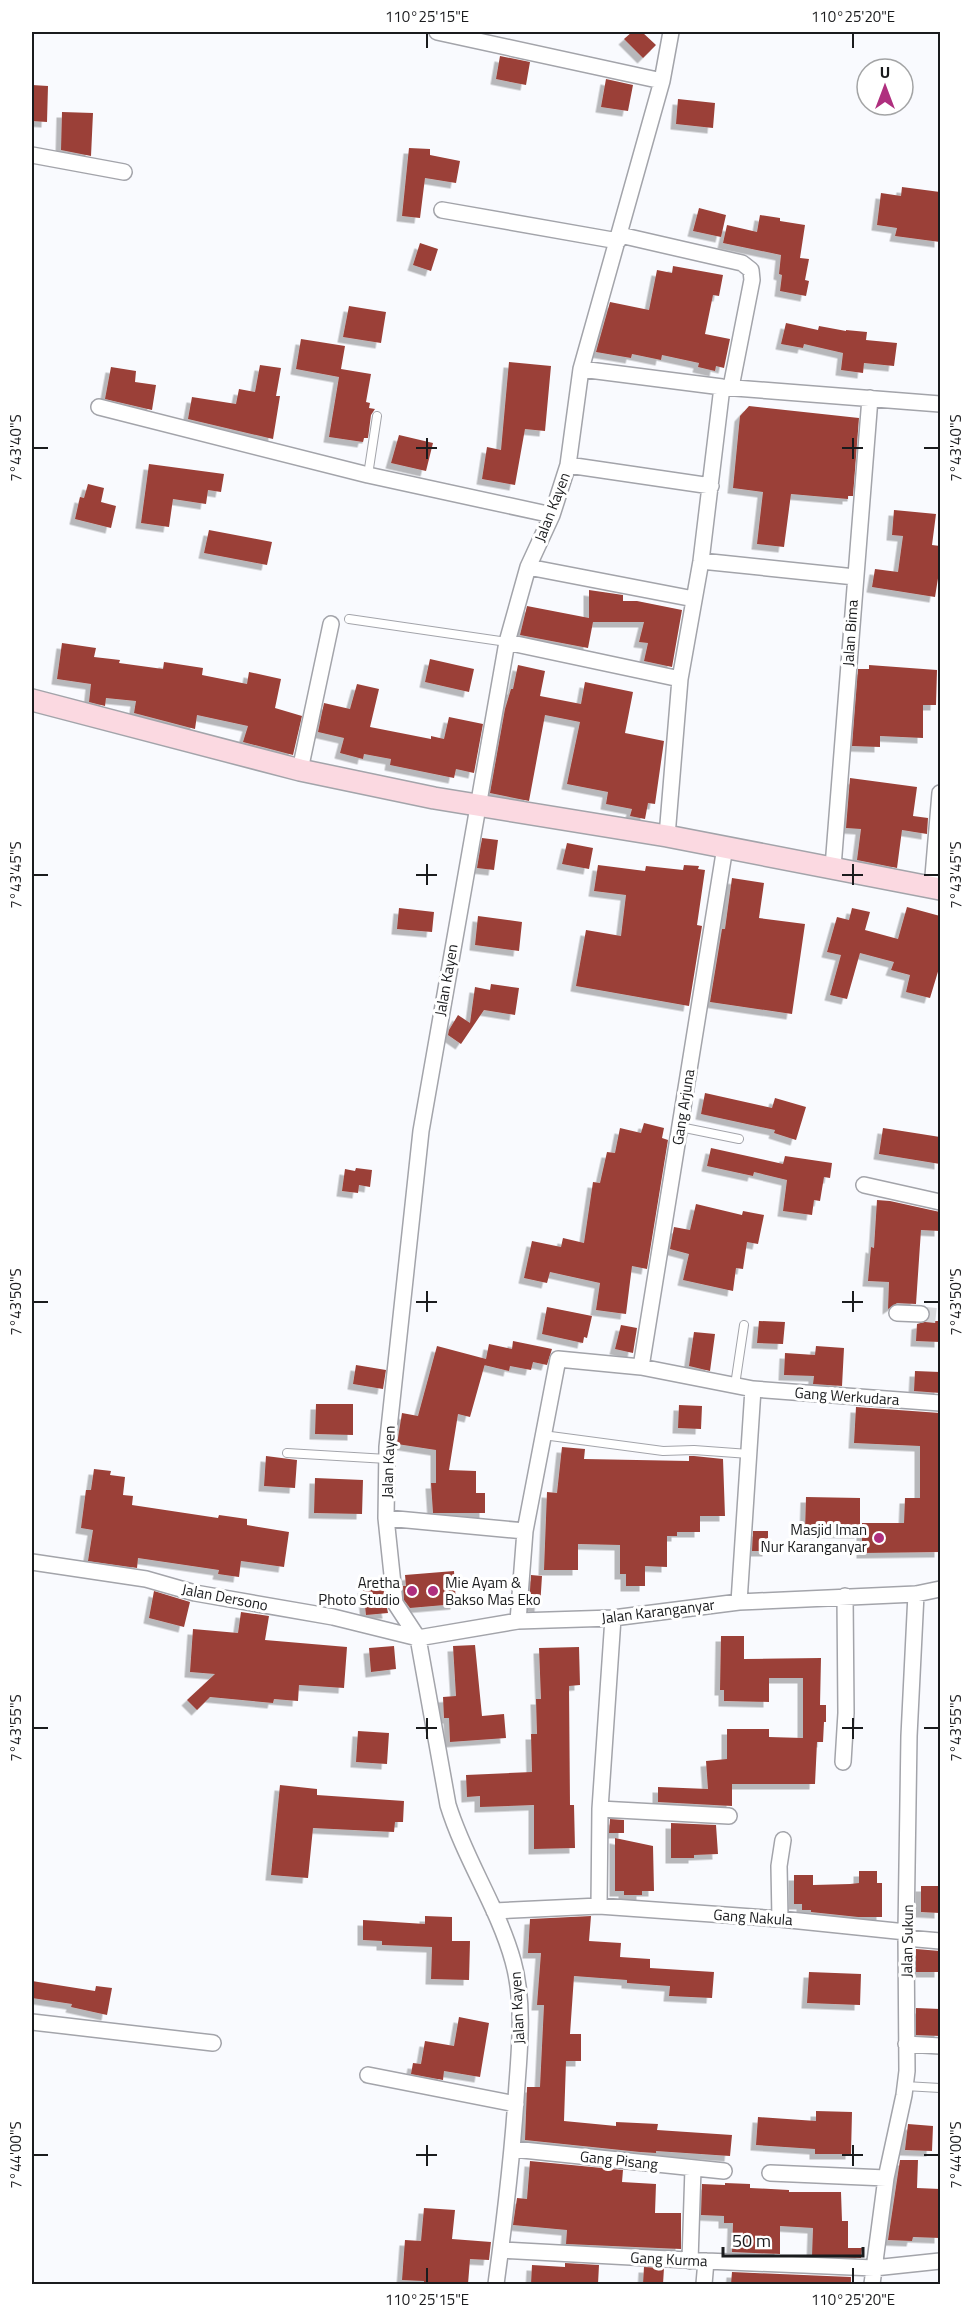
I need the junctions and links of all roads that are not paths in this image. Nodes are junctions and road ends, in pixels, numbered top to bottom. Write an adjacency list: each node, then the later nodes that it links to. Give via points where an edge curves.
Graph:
1 (437, 32): 3 (street)
2 (671, 32): 3 (street, Jalan Kayen)
3 (662, 81): 7 (street, Jalan Kayen)
4 (32, 155): 5 (street)
5 (124, 172)
6 (442, 210): 7 (street)
7 (619, 238): 8 (street, Jalan Kayen); 9 (street, via 742,262 751,270)
8 (581, 369): 9 (street); 14 (street, Jalan Kayen)
9 (727, 387): 10 (street); 16 (street)
10 (870, 398): 11 (street); 20 (street, Jalan Bima)
11 (940, 404)
12 (99, 407): 15 (street)
13 (377, 416): 15 (lane)
14 (568, 465): 16 (street); 17 (street, Jalan Kayen)
15 (368, 475): 17 (street)
16 (711, 486): 18 (street)
17 (552, 514): 19 (street, Jalan Kayen)
18 (701, 561): 20 (street); 21 (street)
19 (528, 567): 21 (street); 24 (street, Jalan Kayen)
20 (855, 577): 32 (street, Jalan Bima)
21 (694, 599): 25 (street)
22 (350, 619): 24 (lane)
23 (331, 624): 27 (street)
24 (507, 642): 25 (street); 29 (street, Jalan Kayen)
25 (680, 679): 30 (street)
26 (32, 700): 27 (main road)
27 (300, 770): 29 (main road)
28 (940, 793): 33 (street)
29 (477, 804): 30 (main road); 48 (street, Jalan Kayen, via 421,1131)
30 (667, 836): 31 (main road)
31 (725, 847): 32 (main road); 34 (street, Gang Arjuna)
32 (832, 867): 33 (main road)
33 (936, 889)
34 (680, 1127): 35 (lane); 41 (street, Gang Arjuna)
35 (739, 1139)
36 (864, 1185): 37 (street)
37 (940, 1202)
38 (897, 1312): 39 (street)
39 (921, 1314)
40 (744, 1324): 42 (lane)
41 (641, 1367): 42 (street); 45 (street, via 558,1359)
42 (735, 1385): 43 (street)
43 (753, 1389): 44 (street, Gang Werkudara); 47 (street)
44 (940, 1403)
45 (543, 1435): 47 (lane, via 663,1451); 50 (street)
46 (287, 1453): 48 (lane)
47 (748, 1454): 55 (street)
48 (387, 1460): 49 (street, Jalan Kayen)
49 (386, 1518): 50 (street); 58 (street, Jalan Kayen, via 395,1603)
50 (525, 1531): 57 (street)
51 (32, 1562): 58 (street, Jalan Dersono, via 146,1579 195,1593 333,1617)
52 (940, 1589): 53 (street, Jalan Karanganyar)
53 (916, 1594): 54 (street, Jalan Karanganyar); 66 (street, Jalan Sukun)
54 (845, 1596): 55 (street, Jalan Karanganyar); 59 (street)
55 (739, 1602): 56 (street, Jalan Karanganyar)
56 (613, 1618): 57 (street, Jalan Karanganyar); 60 (street)
57 (518, 1621): 58 (street, Jalan Karanganyar)
58 (417, 1638): 64 (street, Jalan Kayen, via 448,1805)
59 (843, 1762)
60 (600, 1809): 61 (street); 63 (street)
61 (729, 1816)
62 (783, 1840): 65 (street)
63 (599, 1906): 64 (street, Gang Nakula); 65 (street, Gang Nakula)
64 (494, 1911): 75 (street, Jalan Kayen, via 511,1955 517,1985)
65 (780, 1918): 66 (street, Gang Nakula)
66 (906, 1935): 67 (street, Gang Nakula); 70 (street, Jalan Sukun)
67 (940, 1941)
68 (32, 2022): 69 (street)
69 (213, 2043)
70 (906, 2044): 71 (street); 73 (street, Jalan Sukun)
71 (940, 2046)
72 (368, 2075): 75 (street)
73 (905, 2086): 74 (lane); 80 (street, Jalan Sukun)
74 (940, 2088)
75 (516, 2104): 76 (street, Jalan Kayen)
76 (513, 2149): 77 (street, Gang Pisang); 81 (street, Jalan Kayen)
77 (693, 2168): 78 (street, Gang Pisang); 82 (street)
78 (724, 2171)
79 (770, 2173): 80 (street)
80 (886, 2178): 84 (street, Jalan Sukun)
81 (501, 2250): 82 (street, Gang Kurma); 85 (street, Jalan Kayen)
82 (698, 2261): 84 (street, Gang Kurma); 86 (street)
83 (940, 2261): 84 (street, Gang Kurma)
84 (874, 2268): 87 (street, Jalan Sukun)
85 (496, 2284)
86 (704, 2284)
87 (872, 2284)

